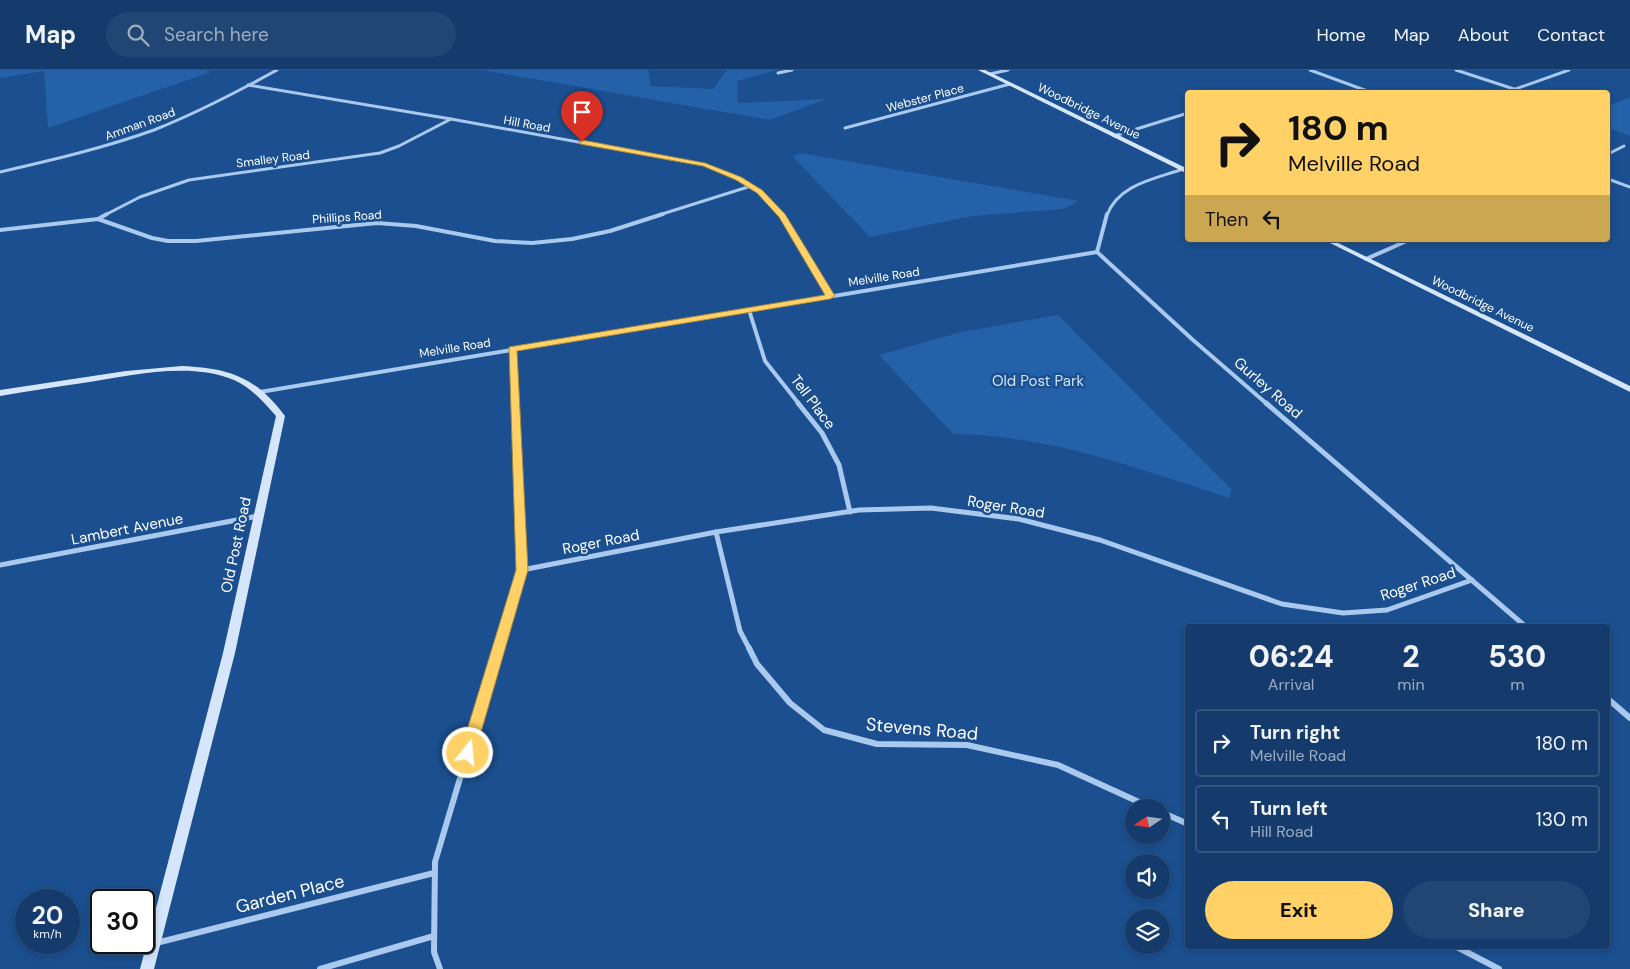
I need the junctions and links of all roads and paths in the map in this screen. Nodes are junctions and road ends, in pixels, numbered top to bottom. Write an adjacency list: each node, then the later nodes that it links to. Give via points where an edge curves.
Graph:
1 (277, 70): 11 (street, Amman Road)
2 (792, 70): 8 (street)
3 (981, 70): 9 (street, Woodbridge Avenue)
4 (1008, 70): 9 (street)
5 (1310, 70): 12 (street)
6 (1456, 70): 13 (street)
7 (1569, 70): 13 (street)
8 (778, 73)
9 (990, 74): 10 (street, Woodbridge Avenue)
10 (1010, 84): 16 (street, Webster Place); 17 (street, Woodbridge Avenue)
11 (248, 85): 15 (street, Hill Road); 21 (street, Amman Road, via 175,121 124,140)
12 (1365, 90)
13 (1514, 90)
14 (1185, 114): 17 (street)
15 (451, 119): 23 (street, Hill Road, via 705,165 739,178); 25 (street, Smalley Road, via 380,153 189,180 140,197)
16 (845, 128)
17 (1114, 136): 20 (street, Woodbridge Avenue)
18 (1624, 146): 19 (street)
19 (1610, 153)
20 (1185, 170): 29 (street, via 1128,190 1115,199)
21 (0, 172)
22 (1610, 180): 24 (street)
23 (750, 186): 25 (street, Phillips Road, via 610,231 532,243 495,241 416,226 377,223 168,241); 31 (street, Hill Road, via 782,216)
24 (1630, 187)
25 (98, 219): 26 (street, Phillips Road)
26 (0, 230)
27 (1331, 242): 30 (street, Woodbridge Avenue)
28 (1404, 242): 30 (street)
29 (1097, 252): 31 (street, Melville Road); 42 (street, Gurley Road, via 1193,340)
30 (1366, 259): 34 (street, Woodbridge Avenue)
31 (830, 296): 32 (street, Melville Road)
32 (749, 310): 33 (street, Melville Road); 37 (street, Tell Place, via 765,361 822,433 839,465)
33 (512, 349): 35 (street, Melville Road); 41 (street)
34 (1630, 389)
35 (260, 392): 36 (street, Old Post Road, via 235,377 182,369 133,372); 38 (street, Old Post Road, via 281,416)
36 (0, 393)
37 (850, 512): 39 (street, Roger Road); 42 (street, Roger Road, via 931,508 1019,519 1100,540 1282,604 1343,613 1387,610)
38 (259, 516): 40 (street, Lambert Avenue); 50 (street, Old Post Road, via 229,653)
39 (716, 532): 41 (street, Roger Road); 46 (street, Stevens Road, via 740,631 757,664 790,704 824,730 877,744 966,745 1058,765)
40 (0, 565)
41 (522, 570): 49 (street)
42 (1472, 580): 43 (street, Gurley Road)
43 (1523, 624)
44 (1610, 701): 45 (street)
45 (1630, 718)
46 (1132, 799)
47 (1170, 816): 48 (street)
48 (1185, 823)
49 (434, 873): 51 (street); 52 (street, Garden Place)
50 (155, 936)
51 (434, 936): 56 (street); 57 (street, via 434,952)
52 (155, 943)
53 (1461, 949): 58 (street)
54 (151, 954): 55 (street, Old Post Road)
55 (147, 969)
56 (320, 969)
57 (440, 969)
58 (1499, 969)

